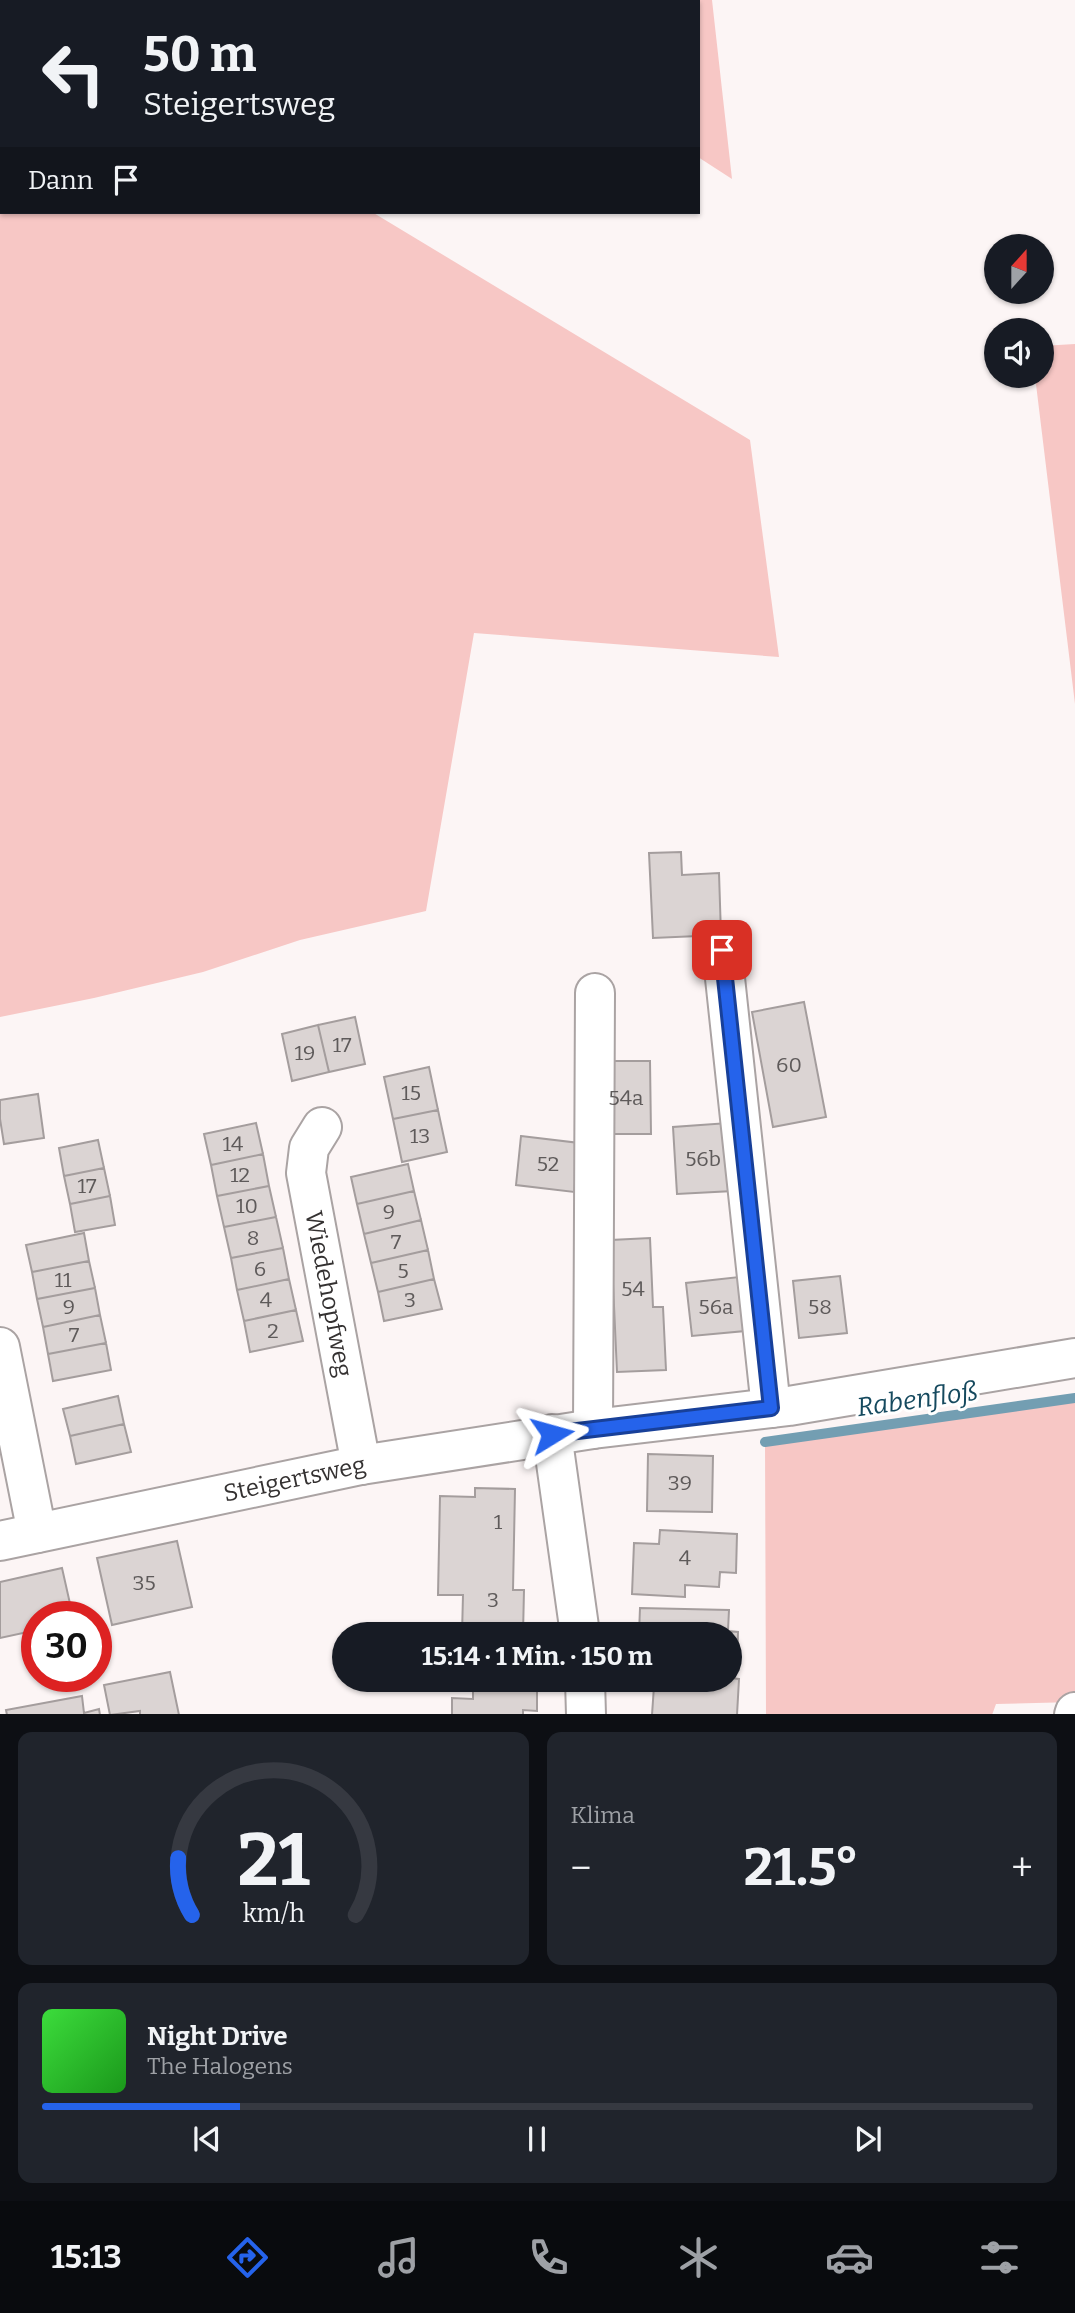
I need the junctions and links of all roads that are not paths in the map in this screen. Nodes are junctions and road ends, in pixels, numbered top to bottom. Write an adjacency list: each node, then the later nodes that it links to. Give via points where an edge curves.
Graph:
1 (722, 950): 7 (street)
2 (595, 993): 8 (street)
3 (322, 1127): 10 (street, Wiedehopfweg, via 309,1148 306,1173)
4 (771, 1168): 7 (street)
5 (0, 1348): 11 (street)
6 (1075, 1357): 7 (street, Steigertsweg)
7 (780, 1407): 8 (street, Steigertsweg)
8 (593, 1429): 9 (street, Steigertsweg)
9 (552, 1434): 10 (street, Steigertsweg); 13 (street)
10 (361, 1465): 11 (street, Steigertsweg)
11 (37, 1533): 12 (street, Steigertsweg)
12 (0, 1541)
13 (577, 1622)
14 (585, 1692): 15 (street)
15 (586, 1714)

